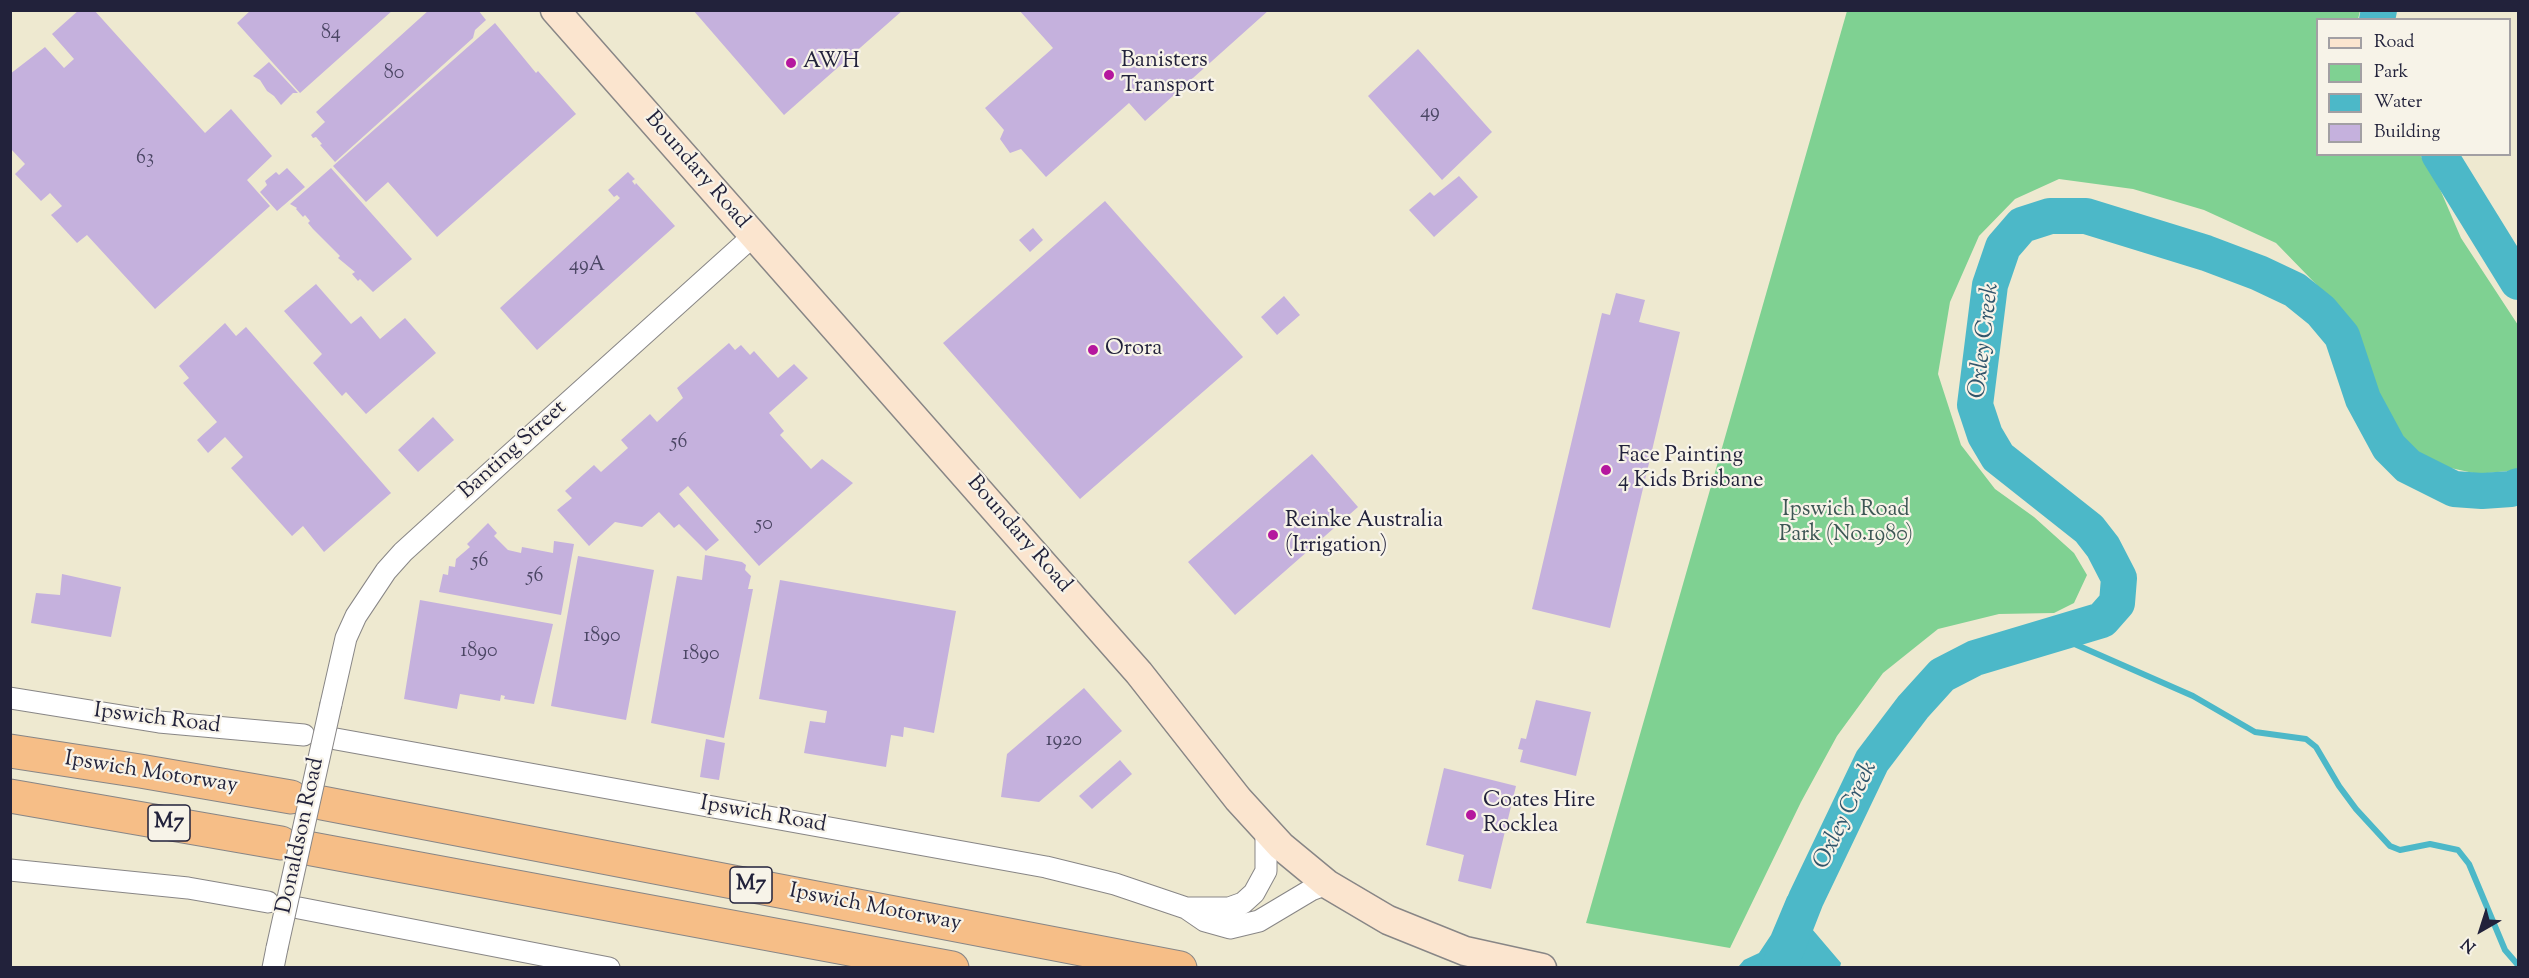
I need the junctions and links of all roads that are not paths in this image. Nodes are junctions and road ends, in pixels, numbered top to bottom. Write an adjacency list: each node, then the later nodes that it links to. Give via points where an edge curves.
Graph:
1 (555, 10): 2 (main road, Boundary Road)
2 (753, 236): 4 (street, Banting Street, via 403,552 356,616 346,638); 11 (main road, Boundary Road, via 1139,673)
3 (10, 698): 5 (street, Ipswich Road, via 159,722)
4 (331, 704): 19 (street, Donaldson Road, bridge)
5 (304, 735)
6 (336, 739): 18 (street, Ipswich Road, via 1046,867 1115,884)
7 (10, 751): 9 (highway, Ipswich Motorway / M7)
8 (10, 796): 12 (highway, Ipswich Motorway / M7)
9 (291, 798)
10 (322, 803): 22 (highway, Ipswich Motorway / M7)
11 (1266, 831): 15 (main road, Boundary Road); 18 (street, Ipswich Road, via 1266,871 1254,894 1229,908)
12 (281, 843)
13 (312, 849): 21 (highway, Ipswich Motorway / M7)
14 (10, 870): 16 (street, via 188,888)
15 (1327, 884): 18 (street, Ipswich Road, via 1243,926 1218,926); 23 (main road, Boundary Road, via 1388,920 1430,938 1490,958)
16 (268, 902)
17 (299, 908): 20 (street)
18 (1186, 908)
19 (275, 958)
20 (609, 968)
21 (952, 968)
22 (1180, 968)
23 (1542, 968)

